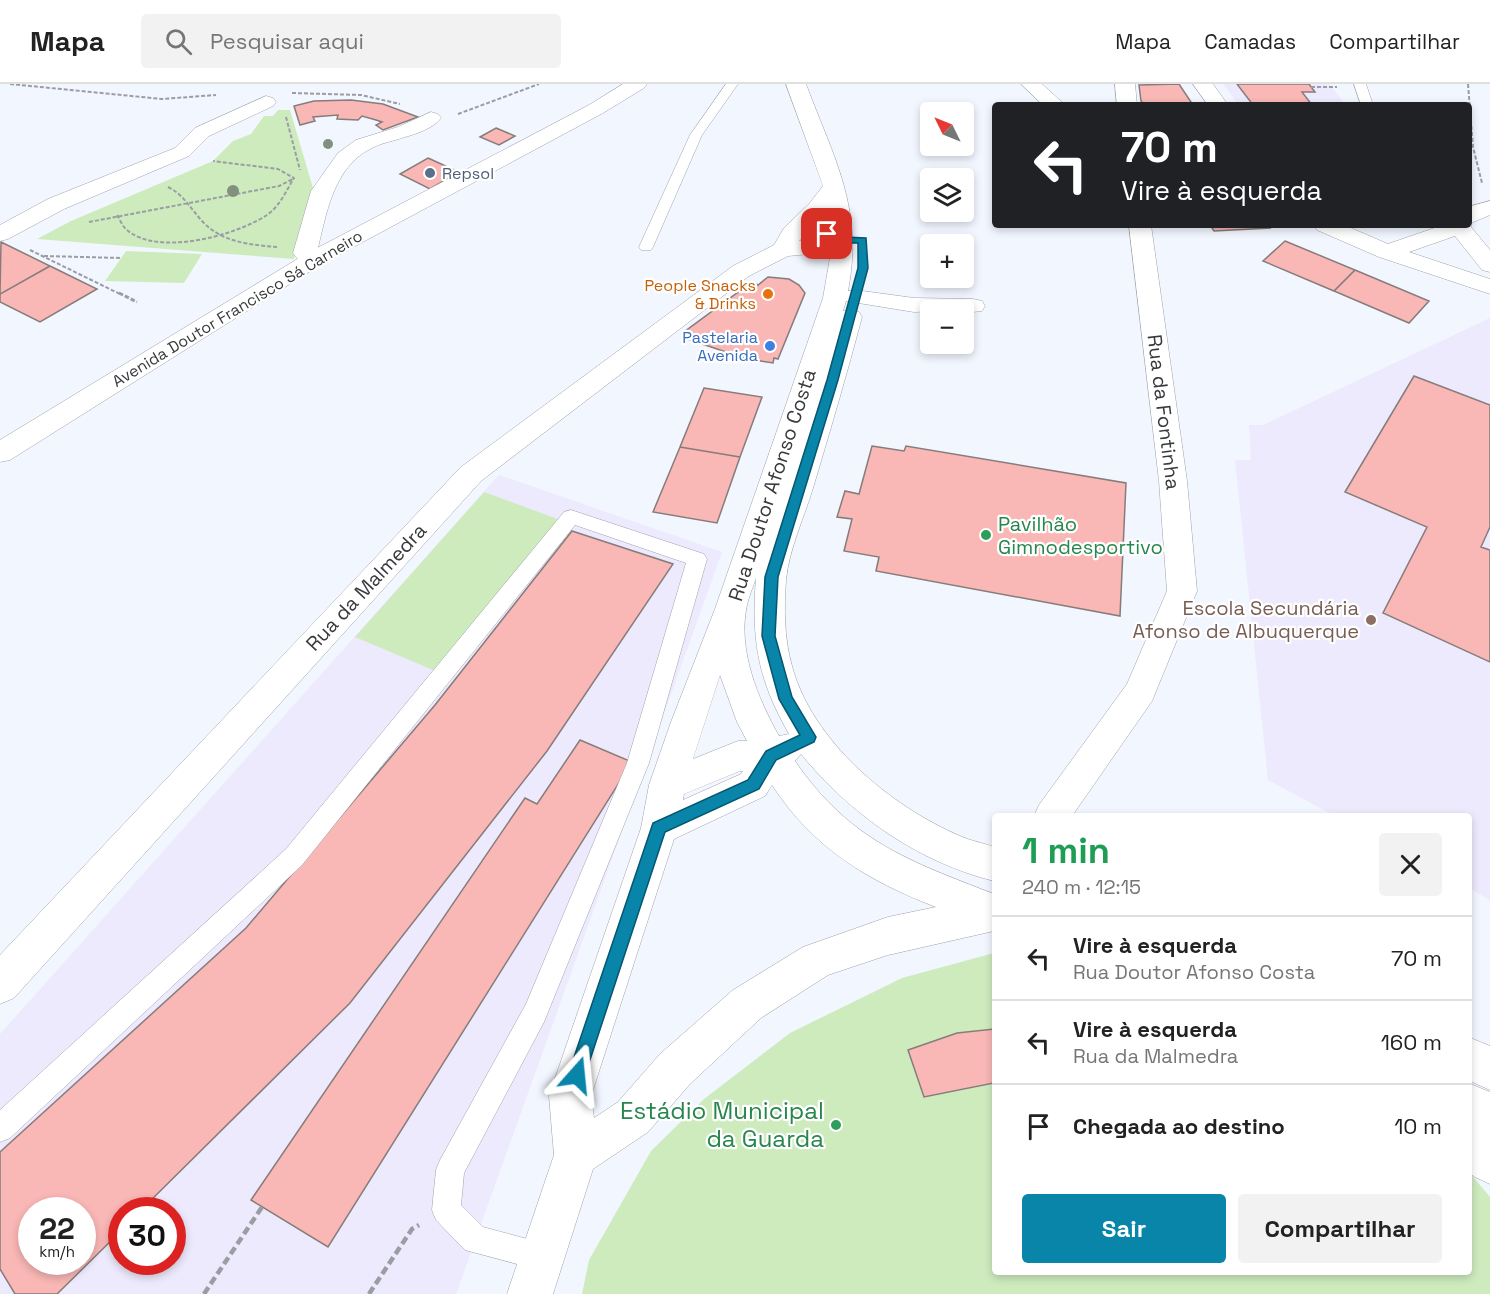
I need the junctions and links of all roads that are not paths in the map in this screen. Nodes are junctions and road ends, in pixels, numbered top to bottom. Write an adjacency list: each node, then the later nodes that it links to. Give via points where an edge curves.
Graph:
1 (637, 84): 25 (street, Avenida Doutor Francisco Sá Carneiro, via 596,109)
2 (732, 84): 23 (lane, via 696,135)
3 (796, 84): 15 (street, Rua Doutor Afonso Costa)
4 (815, 84): 21 (street, Rua Doutor Afonso Costa, via 851,183)
5 (1031, 84): 10 (street)
6 (1125, 84): 11 (street)
7 (1203, 84): 12 (street)
8 (1360, 84): 13 (lane)
9 (266, 102): 20 (street, via 202,132 182,152 56,204)
10 (1052, 102)
11 (1127, 102)
12 (1216, 102)
13 (1367, 102)
14 (431, 118): 25 (street, via 363,144 345,157 322,191)
15 (834, 185): 21 (street, Rua Doutor Afonso Costa); 22 (street, Rua da Malmedra)
16 (1472, 221): 26 (street)
17 (1140, 228): 35 (street, Rua da Fontinha, via 1173,480 1182,591 1140,691)
18 (1331, 228): 24 (street)
19 (1442, 228): 24 (street)
20 (0, 234)
21 (853, 240): 22 (street, Rua da Malmedra, via 825,247); 27 (street, Rua Doutor Afonso Costa, via 841,271)
22 (787, 241): 27 (street); 40 (street, Rua da Malmedra, via 741,271 471,474)
23 (646, 247)
24 (1387, 252): 28 (street)
25 (309, 253): 30 (street, Avenida Doutor Francisco Sá Carneiro)
26 (1490, 264)
27 (830, 285): 29 (street); 31 (street, Rua Doutor Afonso Costa); 32 (street, Rua Doutor Afonso Costa, via 771,577 768,636 786,699)
28 (1490, 287)
29 (920, 305)
30 (0, 453)
31 (731, 607): 33 (street, Rua Doutor Afonso Costa, via 732,656 749,713); 34 (street)
32 (809, 737): 33 (street); 37 (street, Rua Doutor Afonso Costa, via 835,771 877,808 940,845)
33 (771, 756): 34 (street, via 738,756); 36 (street, via 753,785); 38 (street, Rua Doutor Afonso Costa, via 801,797 838,836 895,872)
34 (667, 785): 36 (street)
35 (1054, 813)
36 (659, 828): 47 (street, via 570,1096)
37 (992, 863)
38 (992, 911)
39 (992, 912): 47 (street, via 888,936 817,960 747,1004 675,1069 633,1117)
40 (0, 984)
41 (1472, 1059): 42 (street)
42 (1490, 1069)
43 (1472, 1106): 44 (street)
44 (1490, 1115)
45 (0, 1128): 49 (lane, via 294,857 571,517 697,559 638,763 535,1013 450,1170 446,1210 475,1240)
46 (1472, 1145): 48 (street)
47 (576, 1155): 49 (street)
48 (1490, 1162)
49 (536, 1275)

